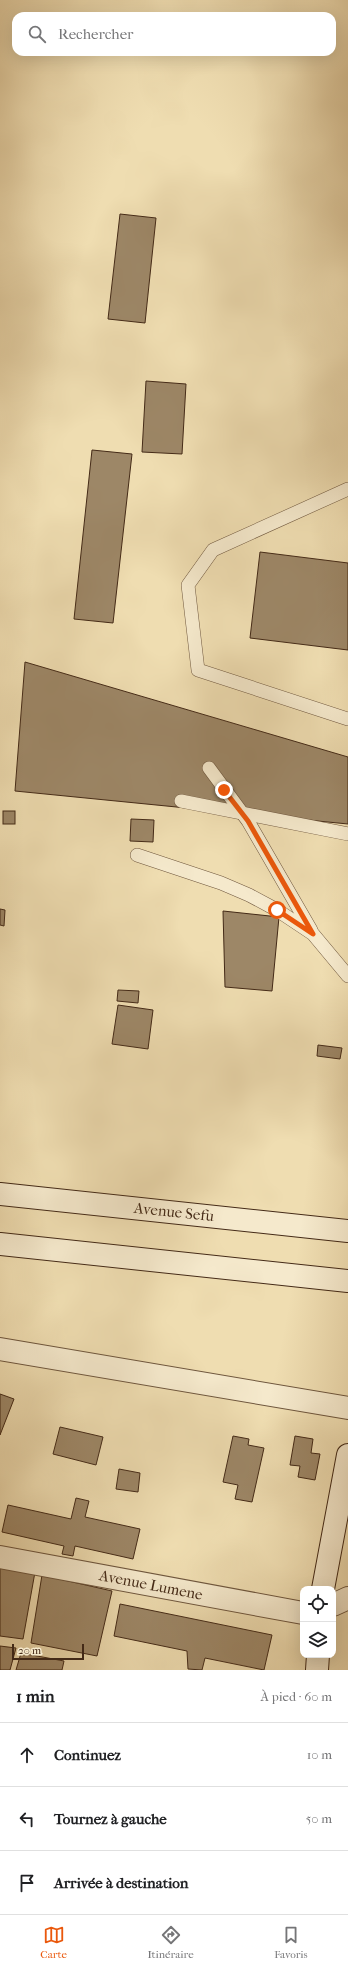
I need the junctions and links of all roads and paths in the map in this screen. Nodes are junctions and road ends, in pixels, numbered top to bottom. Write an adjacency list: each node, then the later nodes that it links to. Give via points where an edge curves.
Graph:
1 (348, 489): 2 (lane, via 213,550 188,585 198,670)
2 (348, 719)
3 (209, 768): 5 (lane)
4 (181, 801): 5 (lane)
5 (241, 812): 6 (lane); 8 (lane)
6 (348, 834)
7 (137, 856): 8 (lane, via 221,883 249,895)
8 (313, 934): 9 (lane)
9 (348, 976)
10 (0, 1194): 11 (main road, Avenue Sefu)
11 (348, 1231)
12 (0, 1244): 13 (main road)
13 (348, 1281)
14 (0, 1349): 15 (main road)
15 (348, 1408)
16 (348, 1455): 18 (main road)
17 (0, 1556): 21 (main road, Avenue Lumene)
18 (325, 1586)
19 (348, 1598): 20 (main road)
20 (336, 1604)
21 (300, 1612)
22 (318, 1658): 23 (main road)
23 (317, 1670)

